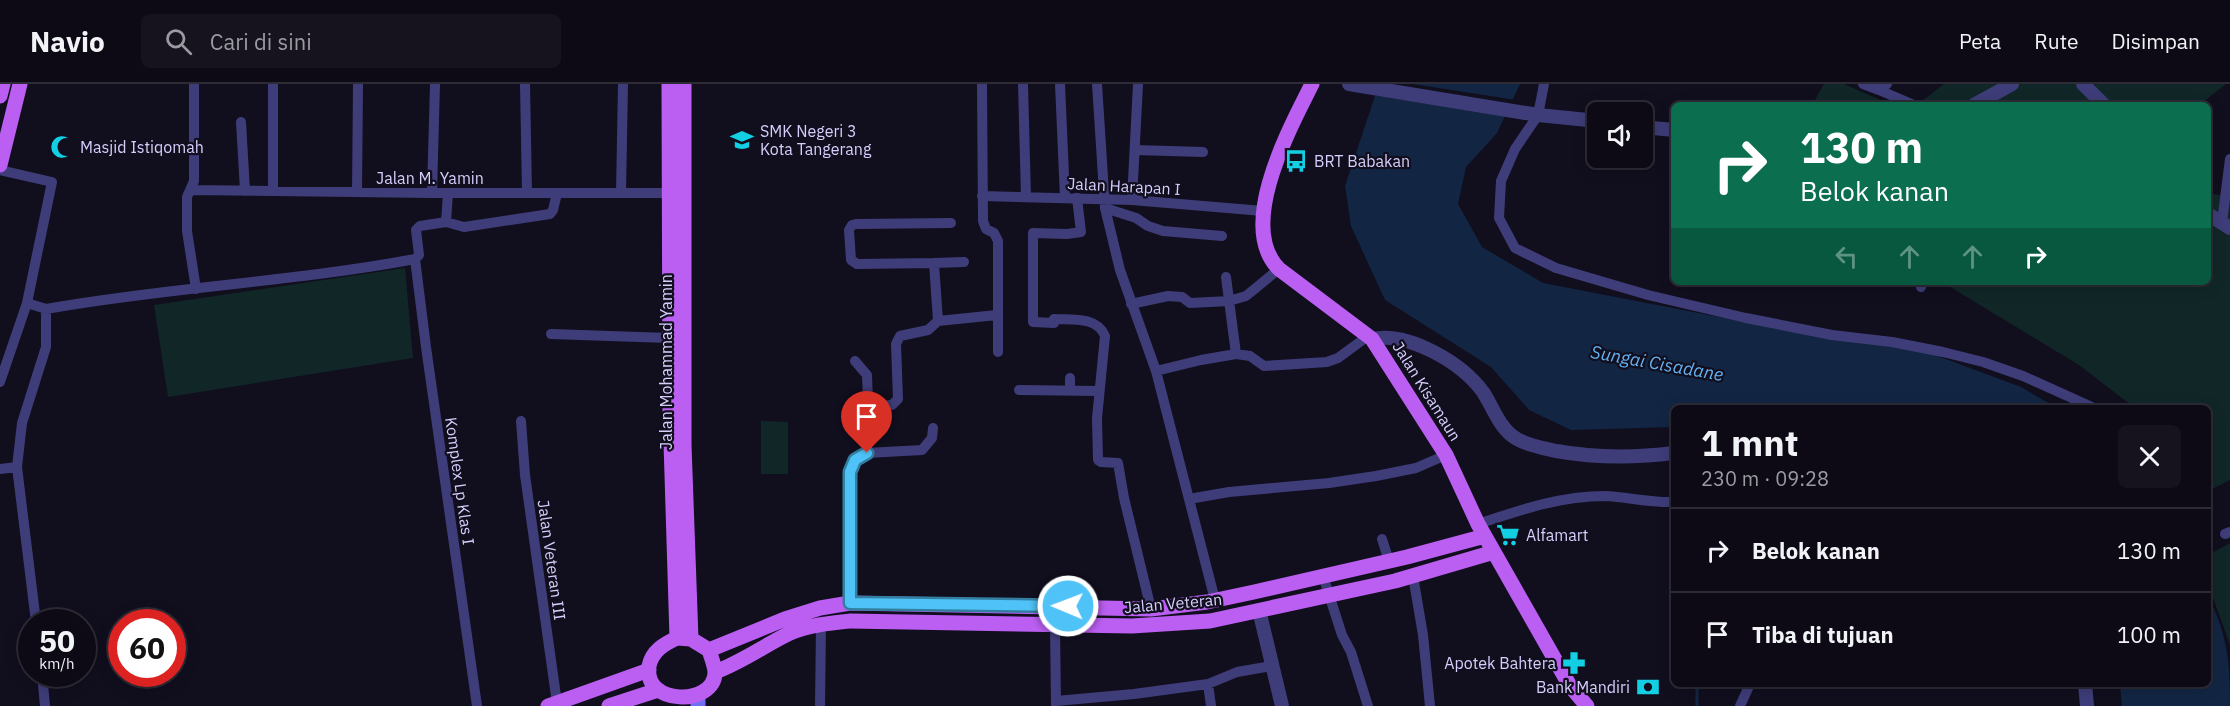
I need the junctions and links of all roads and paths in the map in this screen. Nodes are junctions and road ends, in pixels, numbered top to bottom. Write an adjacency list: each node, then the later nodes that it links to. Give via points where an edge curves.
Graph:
1 (3, 84): 23 (main road)
2 (20, 84): 35 (main road)
3 (194, 84): 37 (street, via 194,181)
4 (273, 84): 39 (street)
5 (358, 84): 40 (street)
6 (435, 84): 41 (street)
7 (525, 84): 43 (street)
8 (623, 84): 45 (street)
9 (669, 84): 46 (main road, Jalan Mohammad Yamin)
10 (684, 84): 108 (main road, Jalan Mohammad Yamin)
11 (982, 84): 47 (street)
12 (1023, 84): 48 (street)
13 (1060, 84): 49 (street)
14 (1097, 84): 52 (street)
15 (1138, 84): 32 (street)
16 (1312, 84): 53 (main road, Jalan Kisamaun, via 1276,165)
17 (1348, 84): 27 (street)
18 (1544, 84): 27 (street)
19 (1863, 84): 22 (street)
20 (2012, 84): 25 (street)
21 (2083, 84): 26 (street)
22 (1883, 87): 24 (street)
23 (0, 96)
24 (1909, 102)
25 (1979, 102)
26 (2101, 102)
27 (1538, 115): 28 (street); 83 (street, via 1515,149 1501,190 1499,218 1515,248 1527,255 1556,268 1724,313 1983,362)
28 (1587, 121)
29 (241, 122): 38 (street)
30 (1653, 128): 31 (street)
31 (1671, 130)
32 (1135, 150): 33 (street); 51 (street)
33 (1203, 152)
34 (2230, 159): 57 (street)
35 (0, 165)
36 (0, 170): 66 (street, via 52,182)
37 (190, 190): 38 (street, Jalan M. Yamin); 64 (street, via 187,231)
38 (244, 191): 39 (street, Jalan M. Yamin)
39 (273, 191): 40 (street, Jalan M. Yamin)
40 (357, 192): 41 (street, Jalan M. Yamin)
41 (432, 193): 42 (street, Jalan M. Yamin)
42 (448, 193): 43 (street, Jalan M. Yamin); 55 (street)
43 (526, 193): 44 (street, Jalan M. Yamin)
44 (557, 193): 45 (street, Jalan M. Yamin); 55 (street, via 550,214 465,226)
45 (621, 193): 46 (street, Jalan M. Yamin)
46 (670, 193): 73 (main road, Jalan Mohammad Yamin)
47 (982, 196): 48 (street, Jalan Harapan I); 69 (street, via 984,226 998,240)
48 (1026, 197): 49 (street, Jalan Harapan I)
49 (1065, 198): 50 (street, Jalan Harapan I)
50 (1077, 198): 52 (street, Jalan Harapan I); 82 (street, via 1081,232 1033,233 1033,322 1082,320 1101,328 1106,336)
51 (1132, 200): 52 (street, Jalan Harapan I); 53 (street, Jalan Harapan I)
52 (1105, 203): 58 (street, via 1156,229); 67 (street)
53 (1263, 211): 62 (main road, Jalan Kisamaun, via 1266,251)
54 (2211, 216): 57 (street)
55 (446, 222): 59 (street, via 416,230)
56 (951, 223): 61 (street, via 856,224 849,230 851,260 857,264)
57 (2226, 225)
58 (1222, 236)
59 (417, 257): 64 (street); 124 (street, Komplex Lp Klas I)
60 (964, 262): 61 (street)
61 (934, 263): 70 (street)
62 (1279, 269): 65 (street, via 1248,294); 72 (main road, Jalan Kisamaun)
63 (1226, 277): 65 (street)
64 (196, 289): 68 (street)
65 (1229, 302): 67 (street, via 1190,303 1182,297 1168,296); 75 (street)
66 (27, 303): 68 (street); 79 (street)
67 (1131, 304): 77 (street)
68 (46, 309): 88 (street, via 46,346 22,423)
69 (997, 315): 70 (street); 74 (street)
70 (938, 321): 76 (street, via 928,330 897,339 895,404 868,402 867,375)
71 (551, 334): 73 (street)
72 (1370, 337): 75 (street, via 1327,362 1264,366 1250,356); 86 (street, via 1407,340 1458,367 1482,390 1515,439 1572,454 1641,457); 87 (main road, Jalan Kisamaun)
73 (669, 338): 108 (main road, Jalan Mohammad Yamin)
74 (998, 352)
75 (1236, 354): 77 (street)
76 (855, 361)
77 (1156, 371): 90 (street)
78 (1070, 378): 81 (street)
79 (0, 382)
80 (1019, 390): 81 (street)
81 (1070, 390): 82 (street)
82 (1099, 391): 103 (street, via 1098,460 1118,463)
83 (2087, 405)
84 (521, 421): 120 (street, Jalan Veteran III)
85 (933, 428): 100 (street, via 932,438 922,450 867,453 852,465)
86 (1671, 453)
87 (1446, 456): 90 (street, via 1416,468 1376,476); 92 (main road, Jalan Kisamaun)
88 (17, 466): 89 (street); 102 (street)
89 (0, 469)
90 (1189, 500): 99 (street)
91 (1671, 502): 92 (street, via 1607,496 1565,499 1517,510)
92 (1482, 530): 94 (main road, Jalan Kisamaun); 95 (main road, Jalan Veteran)
93 (1382, 539): 95 (street)
94 (1494, 552): 97 (main road, Jalan Veteran); 122 (main road, Jalan Kisamaun, via 1570,686)
95 (1389, 561): 96 (main road, Jalan Veteran)
96 (1323, 576): 98 (street); 99 (main road, Jalan Veteran)
97 (1413, 576): 98 (main road, Jalan Veteran); 131 (street)
98 (1329, 595): 104 (main road, Jalan Veteran); 130 (street)
99 (1215, 600): 103 (main road, Jalan Veteran)
100 (850, 603): 101 (main road, Jalan Veteran); 109 (main road, Jalan Veteran, via 785,619)
101 (937, 605): 103 (main road, Jalan Veteran); 105 (main road)
102 (34, 609)
103 (1151, 609)
104 (1259, 610): 107 (main road, Jalan Veteran, via 1210,621); 110 (street)
105 (939, 622): 106 (main road, Jalan Veteran, via 850,621); 107 (main road, Jalan Veteran)
106 (820, 625): 112 (main road, Jalan Veteran, via 792,633); 126 (street)
107 (1055, 625): 121 (street)
108 (684, 639): 109 (main road); 111 (main road, via 663,644 653,655)
109 (709, 650): 112 (main road)
110 (1272, 666): 113 (street, via 1237,672); 129 (street)
111 (649, 670): 118 (main road, via 650,681); 120 (main road)
112 (715, 672): 119 (main road, via 712,686)
113 (1208, 684): 117 (street); 128 (street)
114 (43, 687): 123 (street)
115 (1749, 687): 132 (street)
116 (2085, 687): 133 (street)
117 (1134, 694): 121 (street); 127 (street)
118 (660, 698): 119 (main road, via 674,703); 125 (main road)
119 (698, 703)
120 (553, 704)
121 (1056, 704)
122 (1585, 705)
123 (45, 706)
124 (477, 706)
125 (609, 706)
126 (820, 706)
127 (1135, 706)
128 (1211, 706)
129 (1282, 706)
130 (1368, 706)
131 (1430, 706)
132 (1740, 706)
133 (2087, 706)

